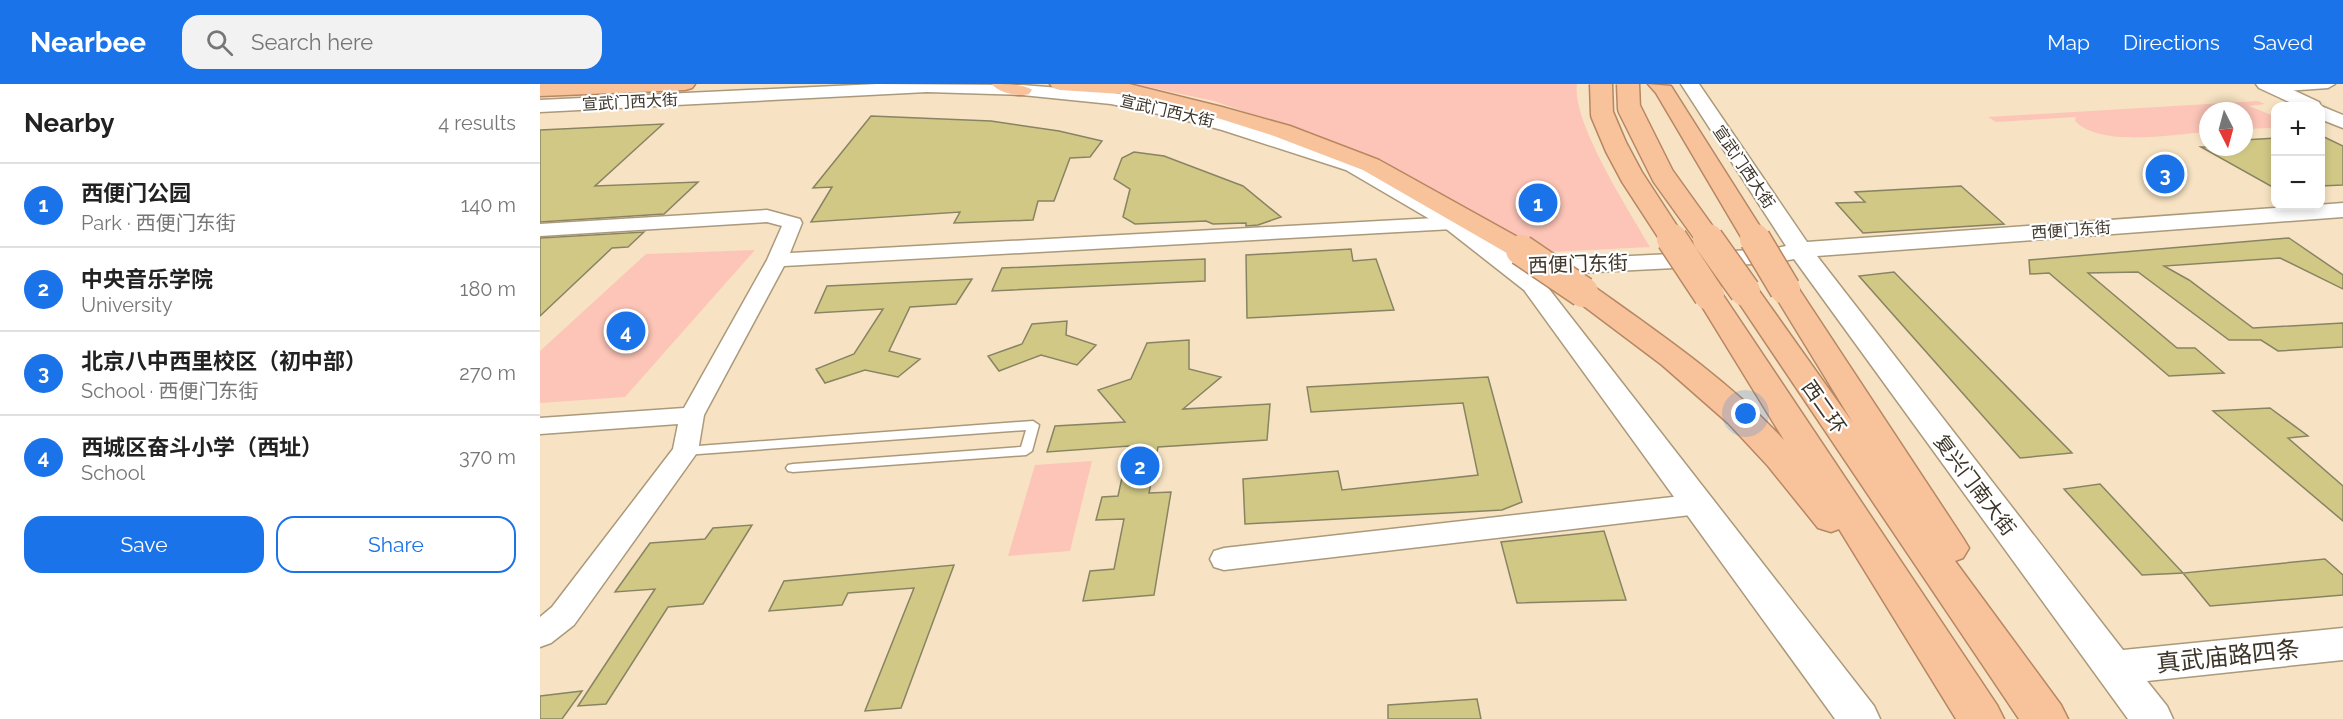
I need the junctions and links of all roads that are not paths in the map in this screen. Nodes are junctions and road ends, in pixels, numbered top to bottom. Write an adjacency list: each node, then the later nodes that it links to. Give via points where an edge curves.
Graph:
1 (686, 84): 10 (highway, 宣武门西大街)
2 (1002, 84): 11 (highway)
3 (1060, 84): 19 (highway, via 1121,88 1249,120 1328,147 1399,179)
4 (1601, 84): 29 (highway, 西二环, bridge, via 1602,114 1632,177)
5 (1628, 84): 33 (highway, 西二环, bridge, via 1629,108 1663,176)
6 (1658, 84): 21 (highway, bridge, via 1752,236)
7 (1690, 84): 21 (street, 宣武门西大街)
8 (2328, 84): 9 (street)
9 (2269, 86): 12 (street)
10 (540, 90)
11 (1022, 90): 13 (street, 宣武门西大街, via 927,87); 17 (street, 宣武门西大街, via 1111,98 1229,126 1353,166)
12 (2303, 102)
13 (540, 106)
14 (2325, 113): 15 (street)
15 (2343, 122)
16 (2343, 210): 21 (street, 西便门东街)
17 (1454, 223): 19 (street, 宣武门西大街); 20 (street)
18 (540, 230): 20 (street, via 767,216 793,223)
19 (1514, 258): 21 (street, 西便门东街, via 1531,268 1762,256); 22 (street); 29 (highway, bridge, via 1582,292 1726,402 1778,454)
20 (777, 260): 23 (street)
21 (1798, 268): 22 (street); 32 (street, 复兴门南大街); 33 (highway)
22 (1533, 285): 27 (street)
23 (692, 415): 24 (street); 25 (street)
24 (540, 426)
25 (685, 451): 26 (lane, via 1032,425 1026,451); 30 (street, via 563,616)
26 (793, 468)
27 (1699, 504): 28 (street); 34 (street)
28 (1224, 559)
29 (1922, 627): 35 (highway, 西二环)
30 (540, 634)
31 (2343, 644): 32 (street, 真武庙路四条)
32 (2113, 668): 37 (street, 复兴门南大街)
33 (2017, 680): 36 (highway, 西二环)
34 (1859, 719)
35 (1981, 719)
36 (2044, 719)
37 (2152, 719)

